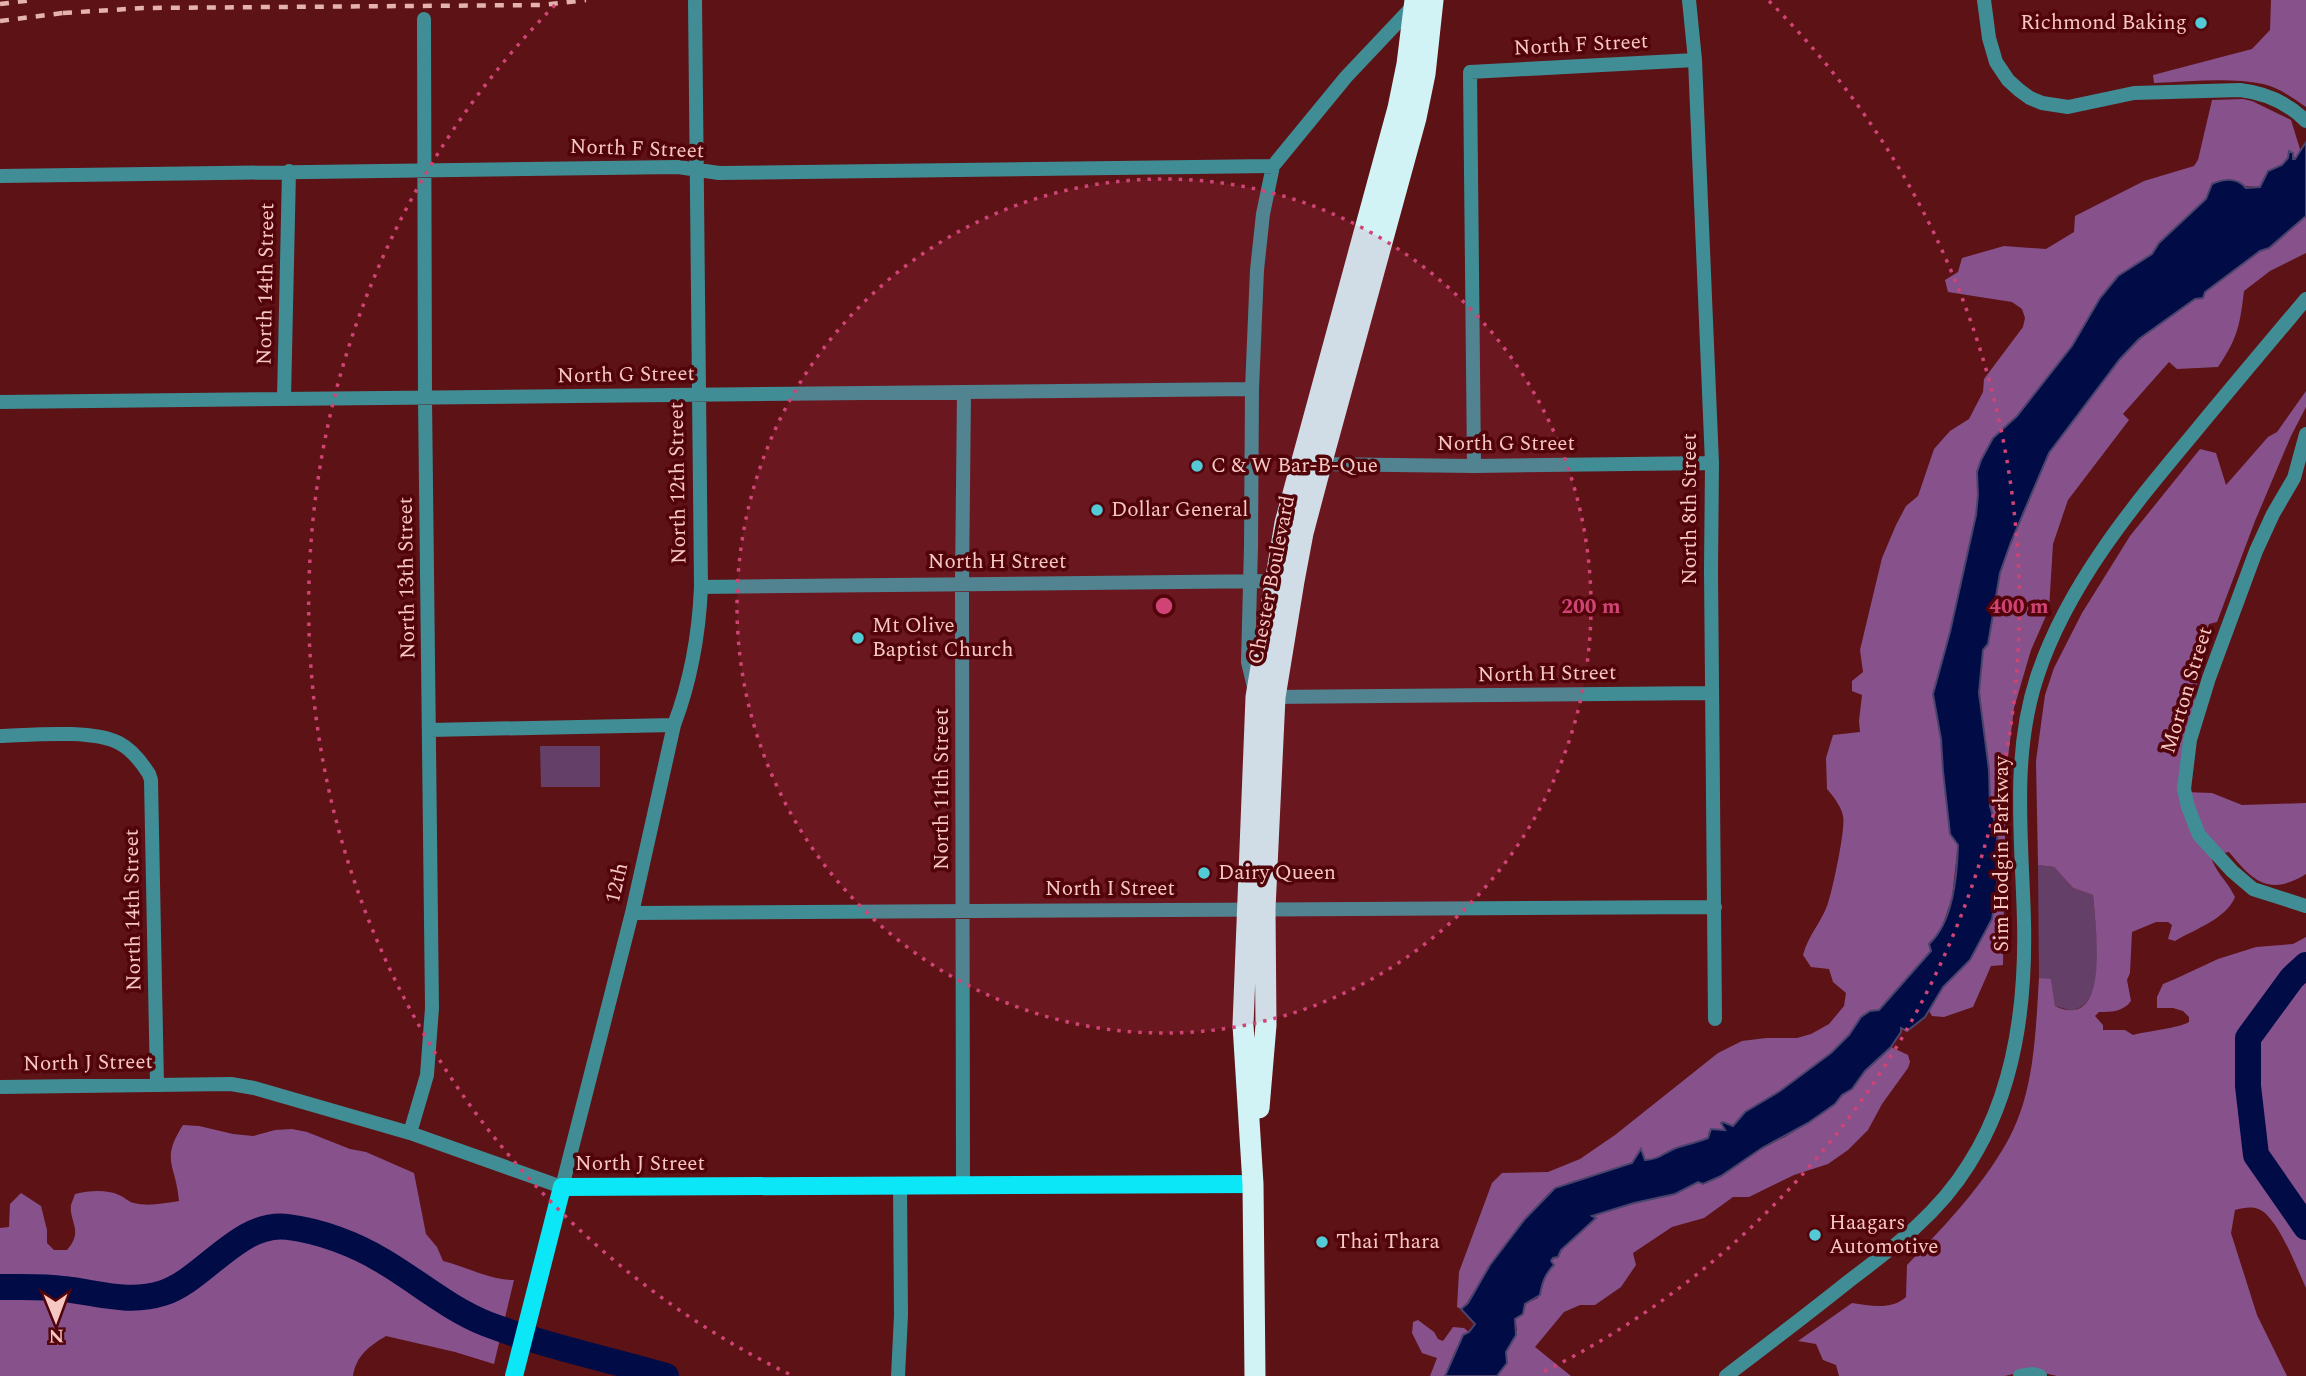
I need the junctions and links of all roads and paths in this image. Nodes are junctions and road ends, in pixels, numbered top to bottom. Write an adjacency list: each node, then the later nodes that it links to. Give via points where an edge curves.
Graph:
1 (695, 0): 12 (street, North 12th Street)
2 (1417, 0): 8 (highway, Chester Boulevard, via 1407,64); 10 (street)
3 (1433, 0): 8 (highway, Chester Boulevard, via 1425,74)
4 (1689, 0): 7 (street, North 8th Street)
5 (1984, 0): 9 (street, via 1996,62 2019,90 2042,103 2068,107 2134,93 2241,90 2264,95)
6 (424, 19): 11 (street, North 13th Street)
7 (1695, 60): 23 (street, North 8th Street); 25 (street, North F Street, via 1470,72)
8 (1407, 113): 24 (highway, Chester Boulevard)
9 (2302, 116)
10 (1273, 166): 12 (street, North F Street); 16 (street, Chester Boulevard, via 1257,270)
11 (425, 169): 12 (street, North F Street); 13 (street, North F Street); 19 (street, North 13th Street)
12 (696, 170): 18 (street, North 12th Street)
13 (289, 171): 14 (street, North F Street); 20 (street, North 14th Street)
14 (0, 176)
15 (2306, 299): 52 (street, Sim Hodgin Parkway, via 2127,516 2070,604 2042,663 2026,718 2021,765 2024,940 2020,1018 2006,1082 1982,1143 1953,1188 1916,1227)
16 (1252, 390): 17 (street, North G Street); 29 (street, Chester Boulevard)
17 (964, 392): 18 (street, North G Street); 28 (street, North 11th Street)
18 (697, 395): 19 (street, North G Street); 30 (street, North 12th Street)
19 (425, 398): 20 (street, North G Street); 34 (street, North 13th Street)
20 (284, 399): 21 (street, North G Street)
21 (0, 402)
22 (2306, 434): 26 (street, Morton Street)
23 (1712, 463): 25 (street, North G Street); 31 (street, North 8th Street)
24 (1310, 464): 25 (street, North G Street); 27 (highway, Chester Boulevard, via 1303,533)
25 (1474, 466)
26 (2300, 480): 36 (street, Morton Street, via 2273,514 2256,551 2190,740 2184,789 2199,835 2232,871 2253,889)
27 (1284, 581): 29 (street, North H Street); 32 (highway, Chester Boulevard)
28 (962, 583): 29 (street, North H Street); 30 (street, North H Street); 39 (street, North 11th Street)
29 (1249, 583): 32 (street, Chester Boulevard, via 1248,663)
30 (701, 587): 33 (street, 12th, via 696,648)
31 (1712, 693): 32 (street, North H Street); 37 (street, North 8th Street)
32 (1266, 697): 38 (highway, Chester Boulevard)
33 (674, 725): 34 (street); 40 (street, 12th)
34 (429, 730): 44 (street, North 13th Street, via 430,1054)
35 (0, 736): 42 (street, North 14th Street, via 103,737 122,745 151,780)
36 (2306, 906)
37 (1715, 907): 38 (street, North I Street); 41 (street, North 8th Street)
38 (1256, 910): 39 (street, North I Street); 45 (highway, Chester Boulevard, via 1266,1025)
39 (964, 911): 40 (street, North I Street); 47 (street, North 11th Street)
40 (632, 914): 48 (street, 12th)
41 (1715, 1019)
42 (157, 1085): 43 (street, North J Street); 44 (street, North J Street, via 254,1088)
43 (0, 1087)
44 (410, 1133): 48 (street, North J Street)
45 (1254, 1184): 47 (main road, North J Street); 51 (highway, Chester Boulevard)
46 (900, 1185): 47 (main road, North J Street); 48 (main road, North J Street); 50 (street)
47 (964, 1185)
48 (562, 1187): 49 (main road)
49 (515, 1376)
50 (898, 1376)
51 (1255, 1376)
52 (1726, 1376)
53 (2020, 1376): 54 (street)
54 (2040, 1376)

